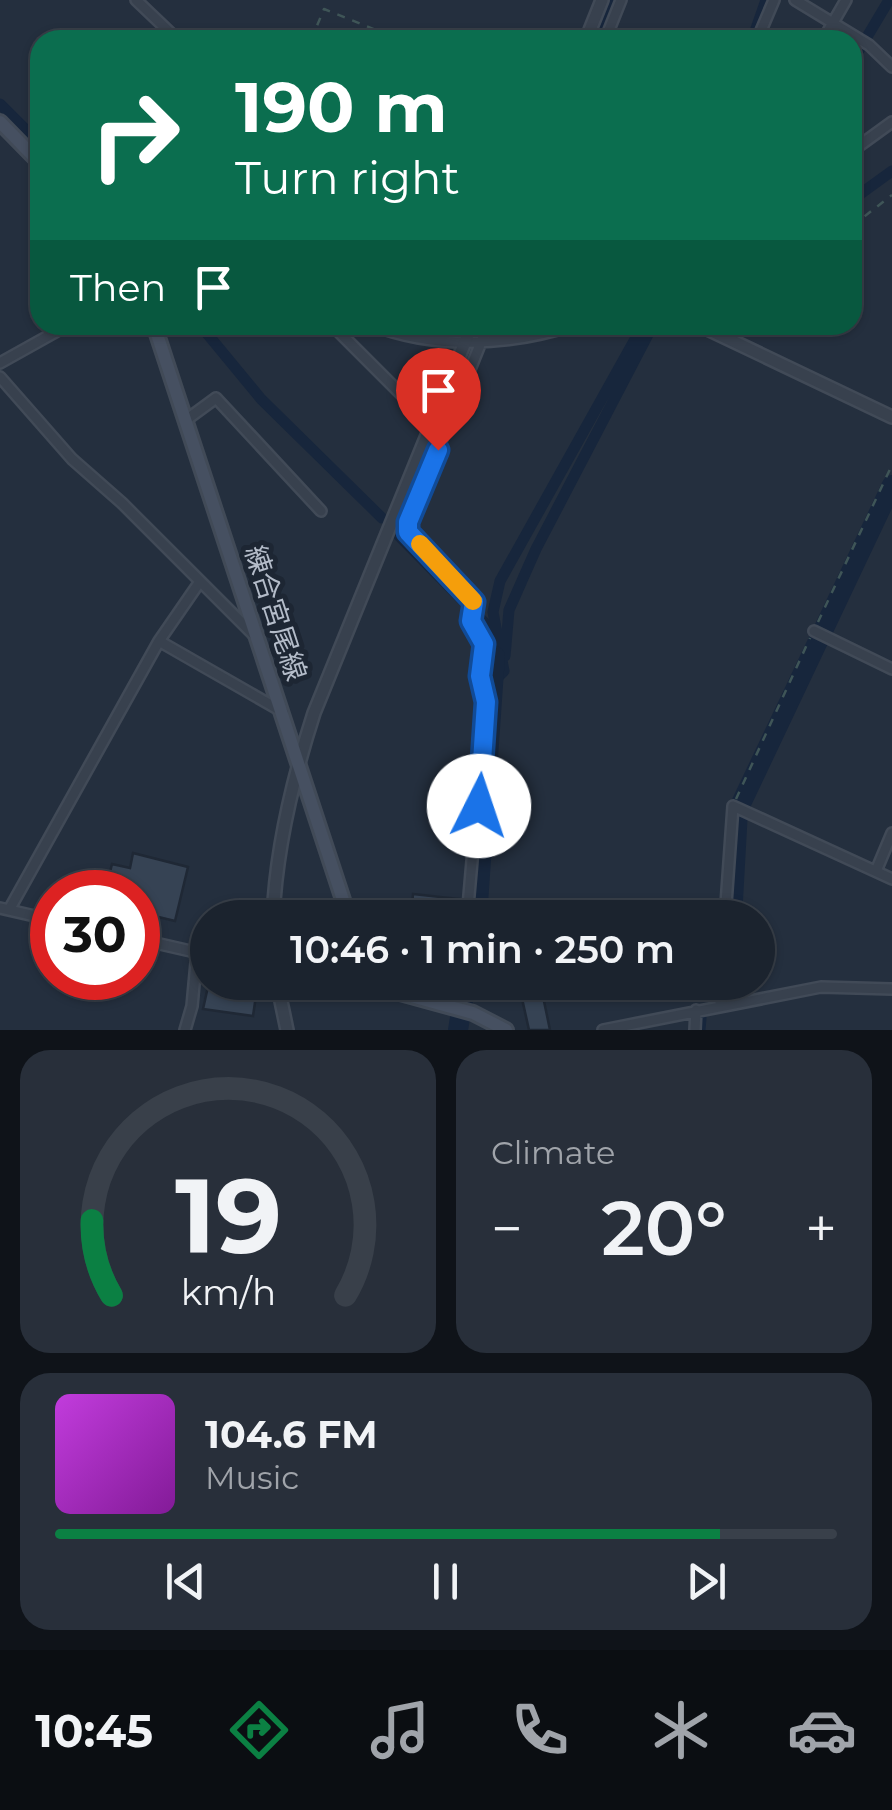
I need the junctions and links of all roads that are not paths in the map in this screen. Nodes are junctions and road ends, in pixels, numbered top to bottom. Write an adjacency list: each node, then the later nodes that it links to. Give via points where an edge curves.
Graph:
1 (136, 0): 8 (street)
2 (602, 0): 9 (street)
3 (621, 0): 10 (street)
4 (774, 0): 11 (street)
5 (795, 0): 7 (street)
6 (846, 0): 7 (street)
7 (834, 22): 12 (street); 13 (street)
8 (168, 30)
9 (590, 30)
10 (609, 30)
11 (761, 30)
12 (829, 30)
13 (846, 30)
14 (862, 40): 15 (street)
15 (892, 67)
16 (0, 122): 19 (main road)
17 (892, 122): 18 (street)
18 (862, 144)
19 (30, 153)
20 (50, 335): 32 (street)
21 (157, 335): 35 (main road, 練合宮尾線)
22 (342, 335): 36 (street)
23 (398, 335): 29 (street)
24 (404, 335): 29 (street)
25 (468, 335): 31 (street)
26 (484, 335): 30 (street)
27 (529, 335): 30 (street)
28 (720, 335): 34 (street)
29 (406, 338): 31 (street)
30 (482, 340): 31 (street); 39 (street)
31 (466, 342): 36 (street)
32 (0, 363)
33 (0, 377): 40 (street, via 72,460)
34 (892, 417)
35 (186, 420): 37 (street, via 216,398); 42 (main road, 練合宮尾線)
36 (432, 425): 38 (street)
37 (320, 511)
38 (394, 518): 39 (street); 46 (street)
39 (408, 522): 52 (street, via 408,532 474,602 471,621 484,644 480,676 486,702)
40 (199, 583): 42 (street); 43 (street)
41 (814, 630): 44 (street)
42 (256, 637): 45 (main road, 練合宮尾線)
43 (160, 642): 45 (street); 54 (street)
44 (892, 669)
45 (283, 712): 46 (main road, 練合宮尾線)
46 (298, 762): 50 (street); 51 (main road, 練合宮尾線)
47 (892, 833): 48 (street)
48 (876, 871): 49 (street); 53 (street, via 733,806)
49 (892, 879)
50 (275, 900)
51 (343, 900)
52 (469, 900)
53 (727, 900)
54 (5, 909): 55 (street)
55 (30, 915)
56 (160, 944): 57 (street)
57 (190, 951)
58 (892, 989): 64 (street, via 821,987)
59 (193, 1000): 67 (street)
60 (281, 1000): 68 (street)
61 (430, 1000): 65 (main road)
62 (452, 1000): 65 (street)
63 (720, 1000): 64 (street)
64 (720, 1006): 66 (street)
65 (451, 1007): 69 (main road)
66 (696, 1010): 70 (street); 71 (street)
67 (185, 1030)
68 (287, 1030)
69 (506, 1030)
70 (603, 1030)
71 (695, 1030)

